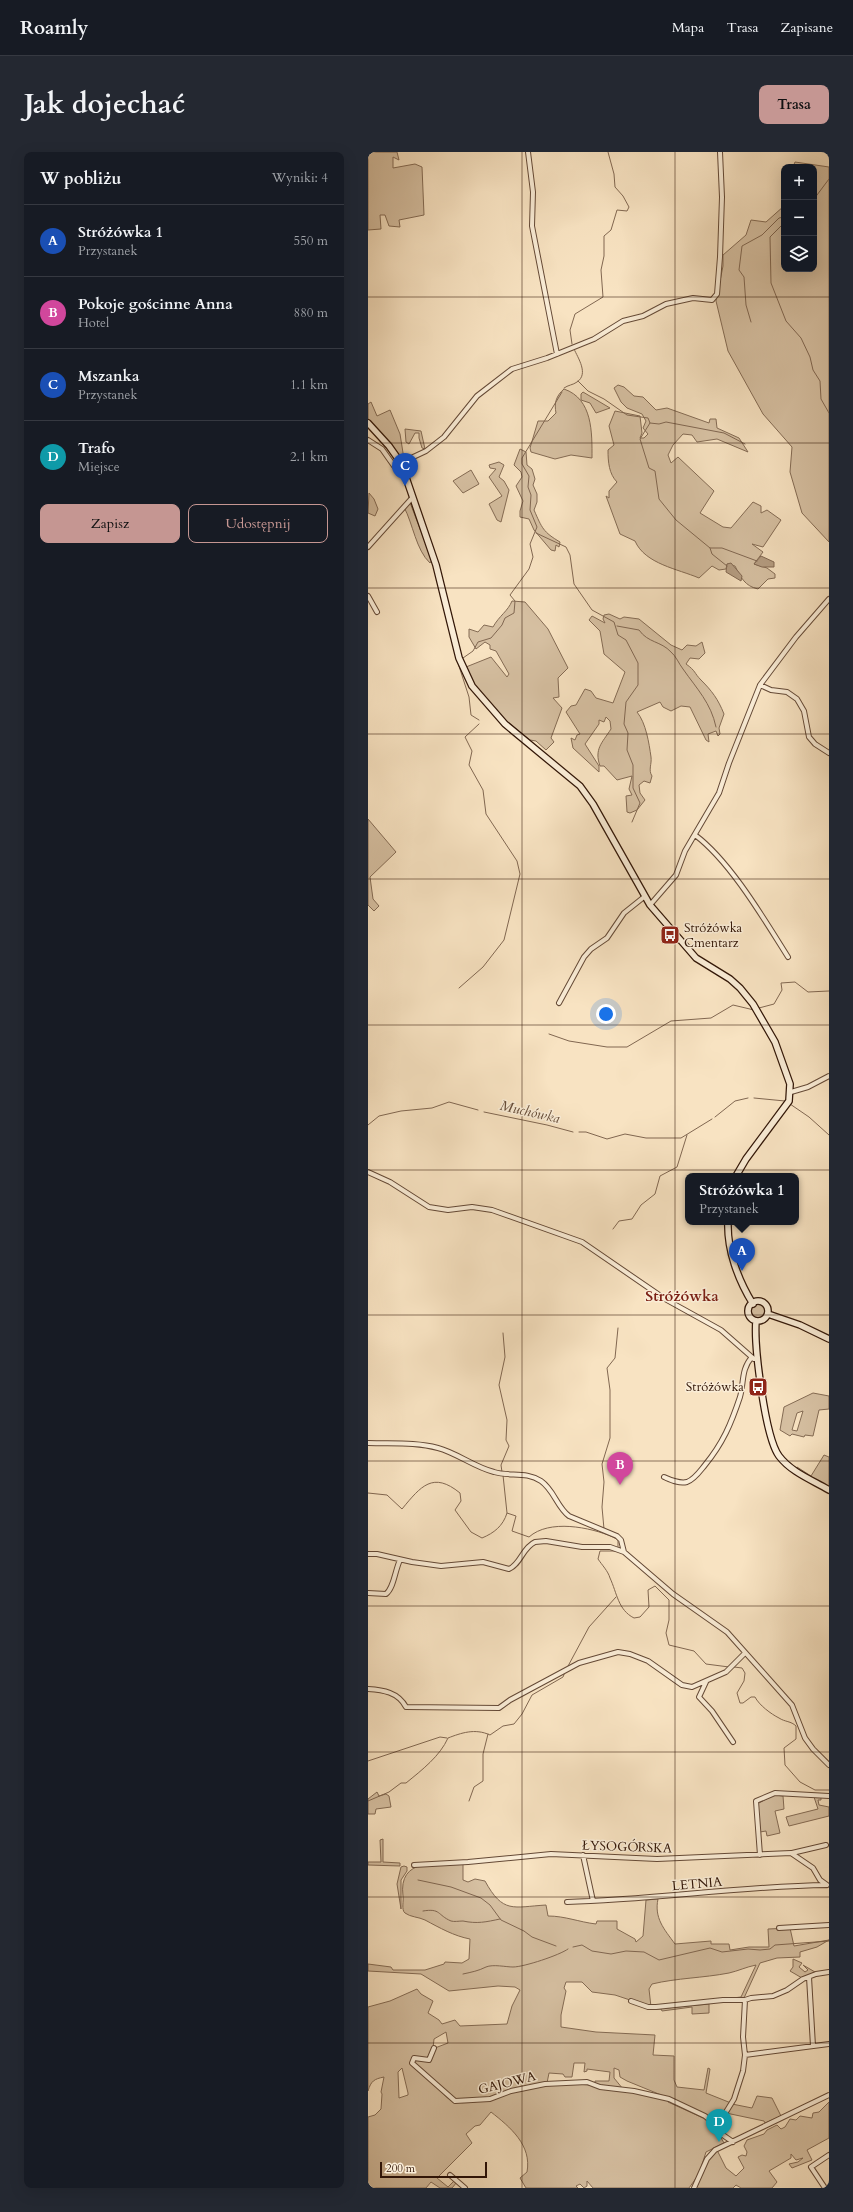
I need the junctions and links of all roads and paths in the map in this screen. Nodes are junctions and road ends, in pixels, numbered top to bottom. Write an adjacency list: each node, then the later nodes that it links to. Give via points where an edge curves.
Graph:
1 (528, 152): 3 (street, via 534,192 532,226)
2 (720, 152): 3 (street, via 722,197 717,294 712,300 694,298 666,304 643,316 623,321 594,339)
3 (557, 354): 6 (street, via 503,374 466,408 450,432 430,448)
4 (368, 423): 6 (main road)
5 (368, 440): 6 (street, via 382,449 394,466)
6 (401, 463): 7 (main road)
7 (412, 498): 8 (street); 15 (main road, via 436,565 460,658 472,686 504,724 587,795)
8 (368, 547)
9 (368, 596): 11 (street)
10 (829, 599): 12 (street)
11 (377, 612)
12 (760, 685): 13 (street, via 771,690 787,692 797,699 804,711 810,737 815,744); 14 (street, via 719,793)
13 (829, 753)
14 (695, 835): 16 (street, via 685,851 676,875); 17 (street, via 730,872)
15 (644, 897): 16 (main road); 18 (street, via 624,914 607,938 588,953)
16 (650, 905): 20 (main road, via 696,958 730,979 757,1009 783,1061)
17 (788, 957)
18 (559, 1003)
19 (829, 1076): 20 (street)
20 (791, 1092): 22 (main road, via 788,1103)
21 (368, 1172): 28 (street, via 390,1182 429,1207 448,1210 472,1207 492,1210 582,1242 665,1299 721,1330)
22 (738, 1173)
23 (728, 1225): 24 (main road, via 731,1251 741,1283)
24 (753, 1304): 25 (main road, via 764,1303); 26 (main road, via 749,1313)
25 (768, 1314): 26 (main road, via 764,1320); 27 (main road)
26 (756, 1321): 29 (main road)
27 (829, 1339)
28 (752, 1357): 29 (street); 31 (street, via 744,1367 740,1396 720,1447 700,1472 689,1481 674,1481)
29 (758, 1358): 32 (main road, via 769,1434 776,1451 794,1470)
30 (368, 1443): 33 (street, via 404,1443 438,1448 500,1474 529,1475 542,1481 564,1512 621,1540)
31 (664, 1477)
32 (829, 1490)
33 (624, 1552): 35 (street, via 617,1548 535,1542 527,1545 516,1564 509,1569 483,1562 441,1566); 37 (street, via 673,1594 727,1632)
34 (368, 1554): 35 (street)
35 (400, 1560): 36 (street, via 391,1590 386,1594)
36 (368, 1593)
37 (745, 1653): 38 (street, via 728,1671); 41 (street, via 792,1705 806,1738)
38 (706, 1682): 39 (street, via 692,1687 682,1685 648,1661 624,1653 579,1663 494,1709 406,1707 397,1696 386,1691); 40 (street, via 699,1697)
39 (368, 1689)
40 (733, 1742)
41 (829, 1765)
42 (829, 1796): 45 (street, via 774,1793 756,1801)
43 (826, 1845): 44 (street, ŁYSOGÓRSKA)
44 (791, 1854): 45 (street, ŁYSOGÓRSKA); 48 (street, via 813,1868 820,1880)
45 (760, 1855): 46 (street, ŁYSOGÓRSKA, via 657,1859)
46 (583, 1856): 47 (street, ŁYSOGÓRSKA, via 541,1854 468,1862); 49 (street)
47 (414, 1864)
48 (828, 1885): 49 (street, LETNIA)
49 (593, 1901): 50 (street, LETNIA)
50 (567, 1902)
51 (829, 1925): 52 (street)
52 (779, 1928)
53 (829, 1972): 54 (street)
54 (809, 1977): 55 (street, via 777,1995); 58 (street)
55 (745, 2000): 56 (street, via 656,2007); 60 (street)
56 (631, 2001)
57 (829, 2044): 58 (street)
58 (813, 2046): 60 (street)
59 (434, 2048): 62 (street, GAJOWA, via 429,2060 414,2058 412,2063 455,2101 490,2099 545,2084 587,2082 600,2087 669,2099 705,2116)
60 (745, 2055): 62 (street, via 738,2092 724,2114)
61 (829, 2095): 63 (street)
62 (719, 2128): 63 (street, GAJOWA, via 722,2134)
63 (733, 2142): 67 (street, via 710,2154)
64 (829, 2155): 68 (street, via 811,2167)
65 (450, 2175): 66 (street)
66 (465, 2188)
67 (694, 2188)
68 (825, 2188)

